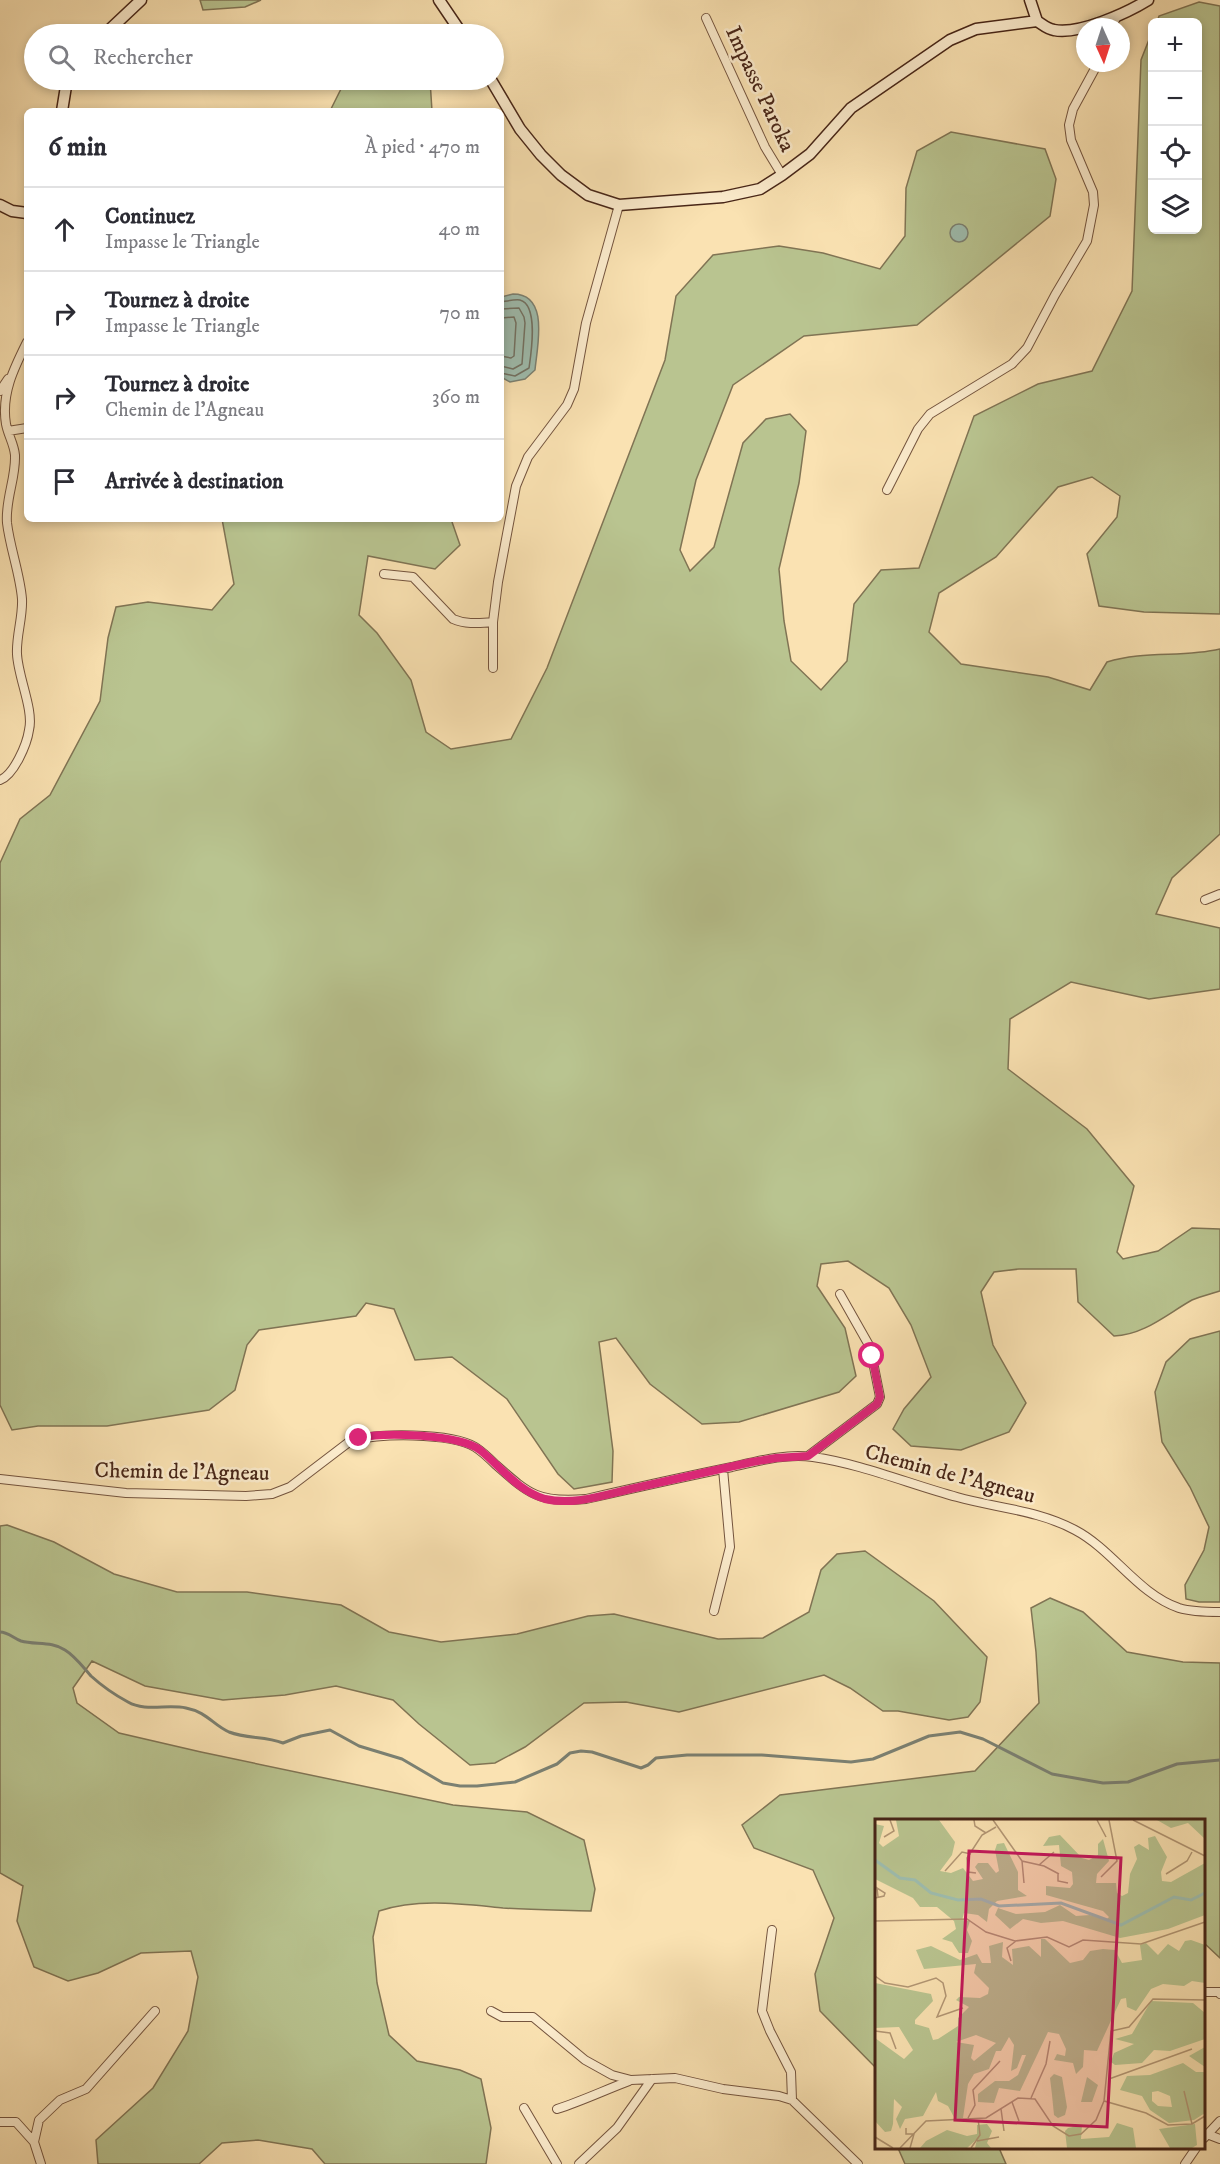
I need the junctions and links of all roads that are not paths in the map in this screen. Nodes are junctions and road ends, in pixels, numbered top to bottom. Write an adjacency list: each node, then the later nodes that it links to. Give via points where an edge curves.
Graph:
1 (141, 0): 8 (main road)
2 (440, 0): 9 (main road)
3 (1030, 0): 7 (main road)
4 (1148, 0): 6 (main road)
5 (706, 18): 15 (street, Impasse Paroka, via 765,147)
6 (1120, 18)
7 (1037, 21): 10 (main road, via 1054,30); 15 (main road, via 976,29 950,40 851,108 810,154)
8 (116, 24)
9 (456, 24)
10 (1076, 29)
11 (1093, 72): 24 (street, via 1069,125 1071,140 1093,192 1087,241 1027,348 1012,364 930,414)
12 (65, 90): 14 (main road)
13 (497, 90): 17 (main road, via 520,129 561,175 588,195)
14 (62, 108)
15 (782, 175): 17 (main road, via 760,189 723,196)
16 (0, 205): 18 (main road)
17 (619, 205): 26 (street, via 586,322 571,398 528,457 516,486)
18 (24, 213)
19 (24, 348): 20 (street)
20 (10, 375): 21 (street); 23 (street, via 5,399)
21 (0, 391)
22 (24, 428): 23 (street)
23 (8, 431): 28 (street, via 15,464 7,523 22,599 17,654 30,730 12,772)
24 (886, 490)
25 (384, 574): 26 (street, via 413,577 461,623)
26 (493, 622): 27 (street)
27 (493, 668)
28 (0, 780)
29 (1220, 894): 30 (street)
30 (1205, 900)
31 (840, 1294): 32 (street, via 870,1347 880,1397 849,1427)
32 (808, 1456): 33 (street, Chemin de l’Agneau); 36 (street, Chemin de l’Agneau, via 1054,1521 1100,1546 1165,1602 1181,1609)
33 (723, 1468): 34 (street, Chemin de l’Agneau, via 586,1499 557,1501 524,1490 469,1444 440,1438 379,1435 349,1442 290,1487 272,1494 126,1493); 35 (street, via 730,1546)
34 (0, 1479)
35 (714, 1611)
36 (1220, 1612)
37 (772, 1930): 44 (street, via 762,2011 791,2072)
38 (1205, 1992): 39 (street)
39 (1220, 1994)
40 (154, 2011): 51 (street, via 86,2089 60,2100 39,2120)
41 (491, 2011): 43 (street, via 502,2017 533,2017 585,2060)
42 (652, 2079): 43 (street); 44 (street, via 675,2078); 55 (street, via 617,2128)
43 (631, 2080): 46 (street)
44 (792, 2100): 56 (street)
45 (524, 2108): 54 (street)
46 (557, 2109)
47 (1220, 2121): 49 (street)
48 (0, 2122): 51 (street, via 16,2122)
49 (1205, 2136): 50 (street)
50 (1220, 2139)
51 (34, 2142): 53 (street)
52 (1195, 2149): 57 (street)
53 (41, 2164)
54 (557, 2164)
55 (579, 2164)
56 (858, 2164)
57 (1185, 2164)

